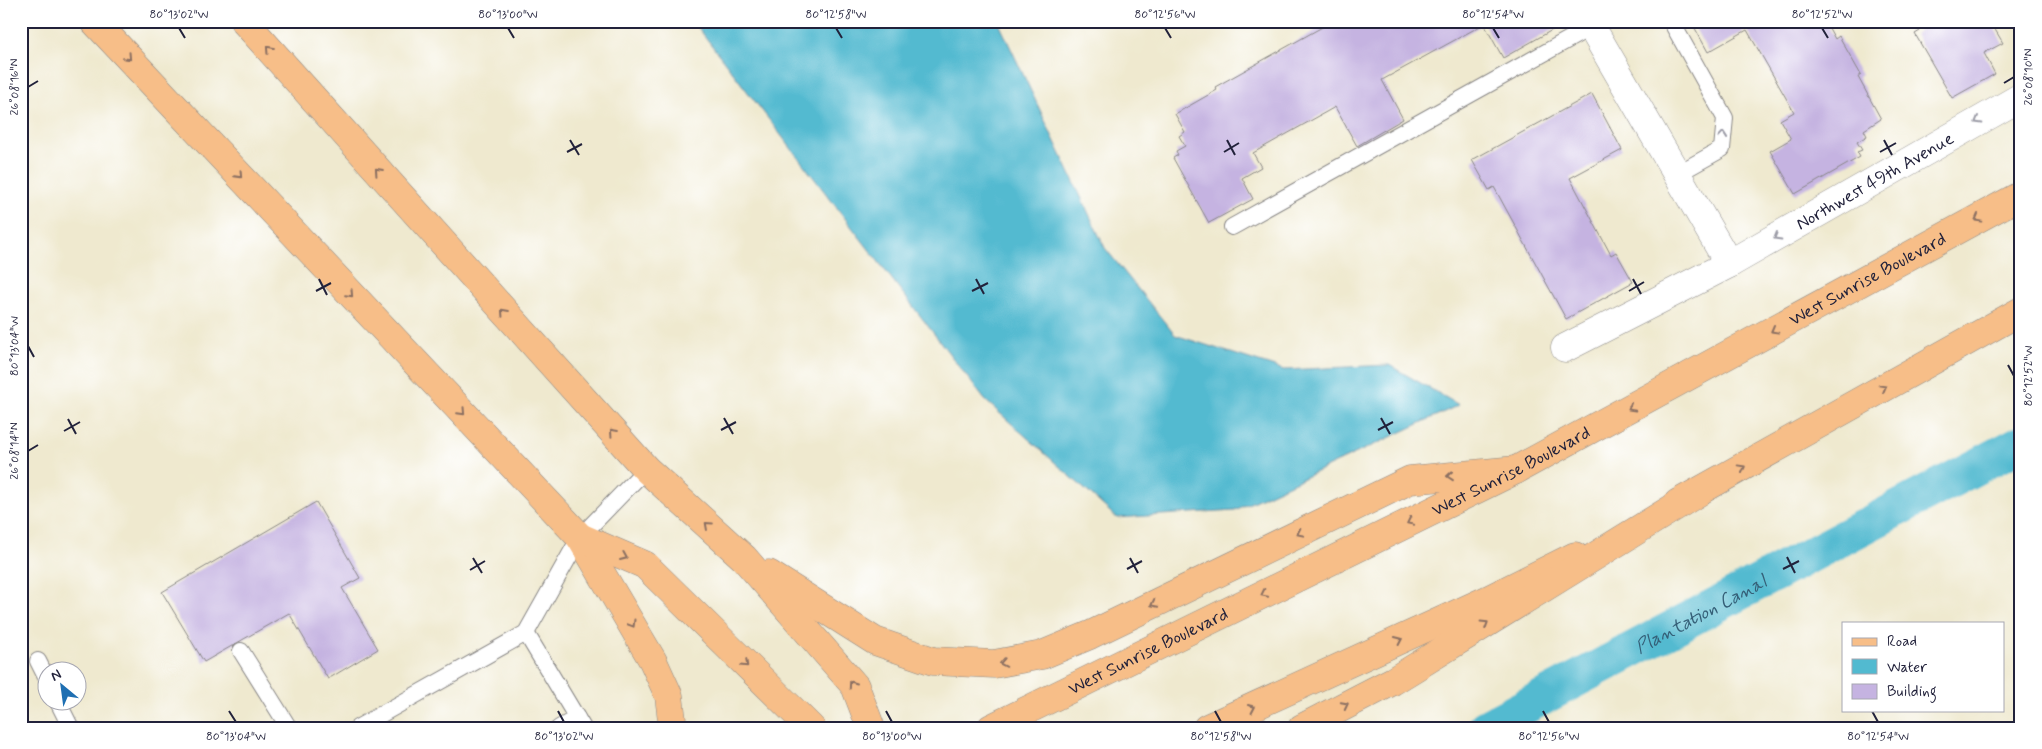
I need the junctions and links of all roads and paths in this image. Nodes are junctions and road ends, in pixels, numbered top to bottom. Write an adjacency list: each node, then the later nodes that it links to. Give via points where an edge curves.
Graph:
1 (94, 21): 15 (main road, one-way to 15)
2 (244, 21): 12 (main road, one-way to 2)
3 (1671, 21): 6 (lane, one-way to 3, via 1722,149 1725,118)
4 (1590, 24): 6 (street); 8 (lane)
5 (2021, 97): 9 (street, Northwest 49th Avenue, one-way to 9)
6 (1677, 174): 9 (street)
7 (2021, 195): 13 (main road, West Sunrise Boulevard, one-way to 13)
8 (1232, 227)
9 (1729, 264): 11 (street, Northwest 49th Avenue)
10 (2021, 311): 14 (main road, one-way to 10)
11 (1565, 348)
12 (646, 469): 15 (lane); 16 (main road, one-way to 12)
13 (1516, 470): 16 (main road, one-way to 16, via 1410,480 1090,635 1042,655 994,664 933,661 875,641); 28 (main road, West Sunrise Boulevard, one-way to 28)
14 (1699, 492): 29 (main road, one-way to 14, via 1489,599); 30 (main road, one-way to 14, via 1393,681)
15 (580, 537): 17 (lane); 25 (main road, one-way to 25, via 654,661 669,696); 26 (main road, one-way to 26, via 645,565)
16 (744, 558): 27 (main road, one-way to 16, via 855,686)
17 (526, 633): 20 (lane); 23 (lane)
18 (242, 651): 22 (lane)
19 (63, 712): 21 (lane)
20 (580, 723): 24 (lane)
21 (71, 728)
22 (289, 728)
23 (358, 728)
24 (559, 728)
25 (673, 728)
26 (811, 728)
27 (872, 728)
28 (991, 728)
29 (1207, 728)
30 (1302, 728)

